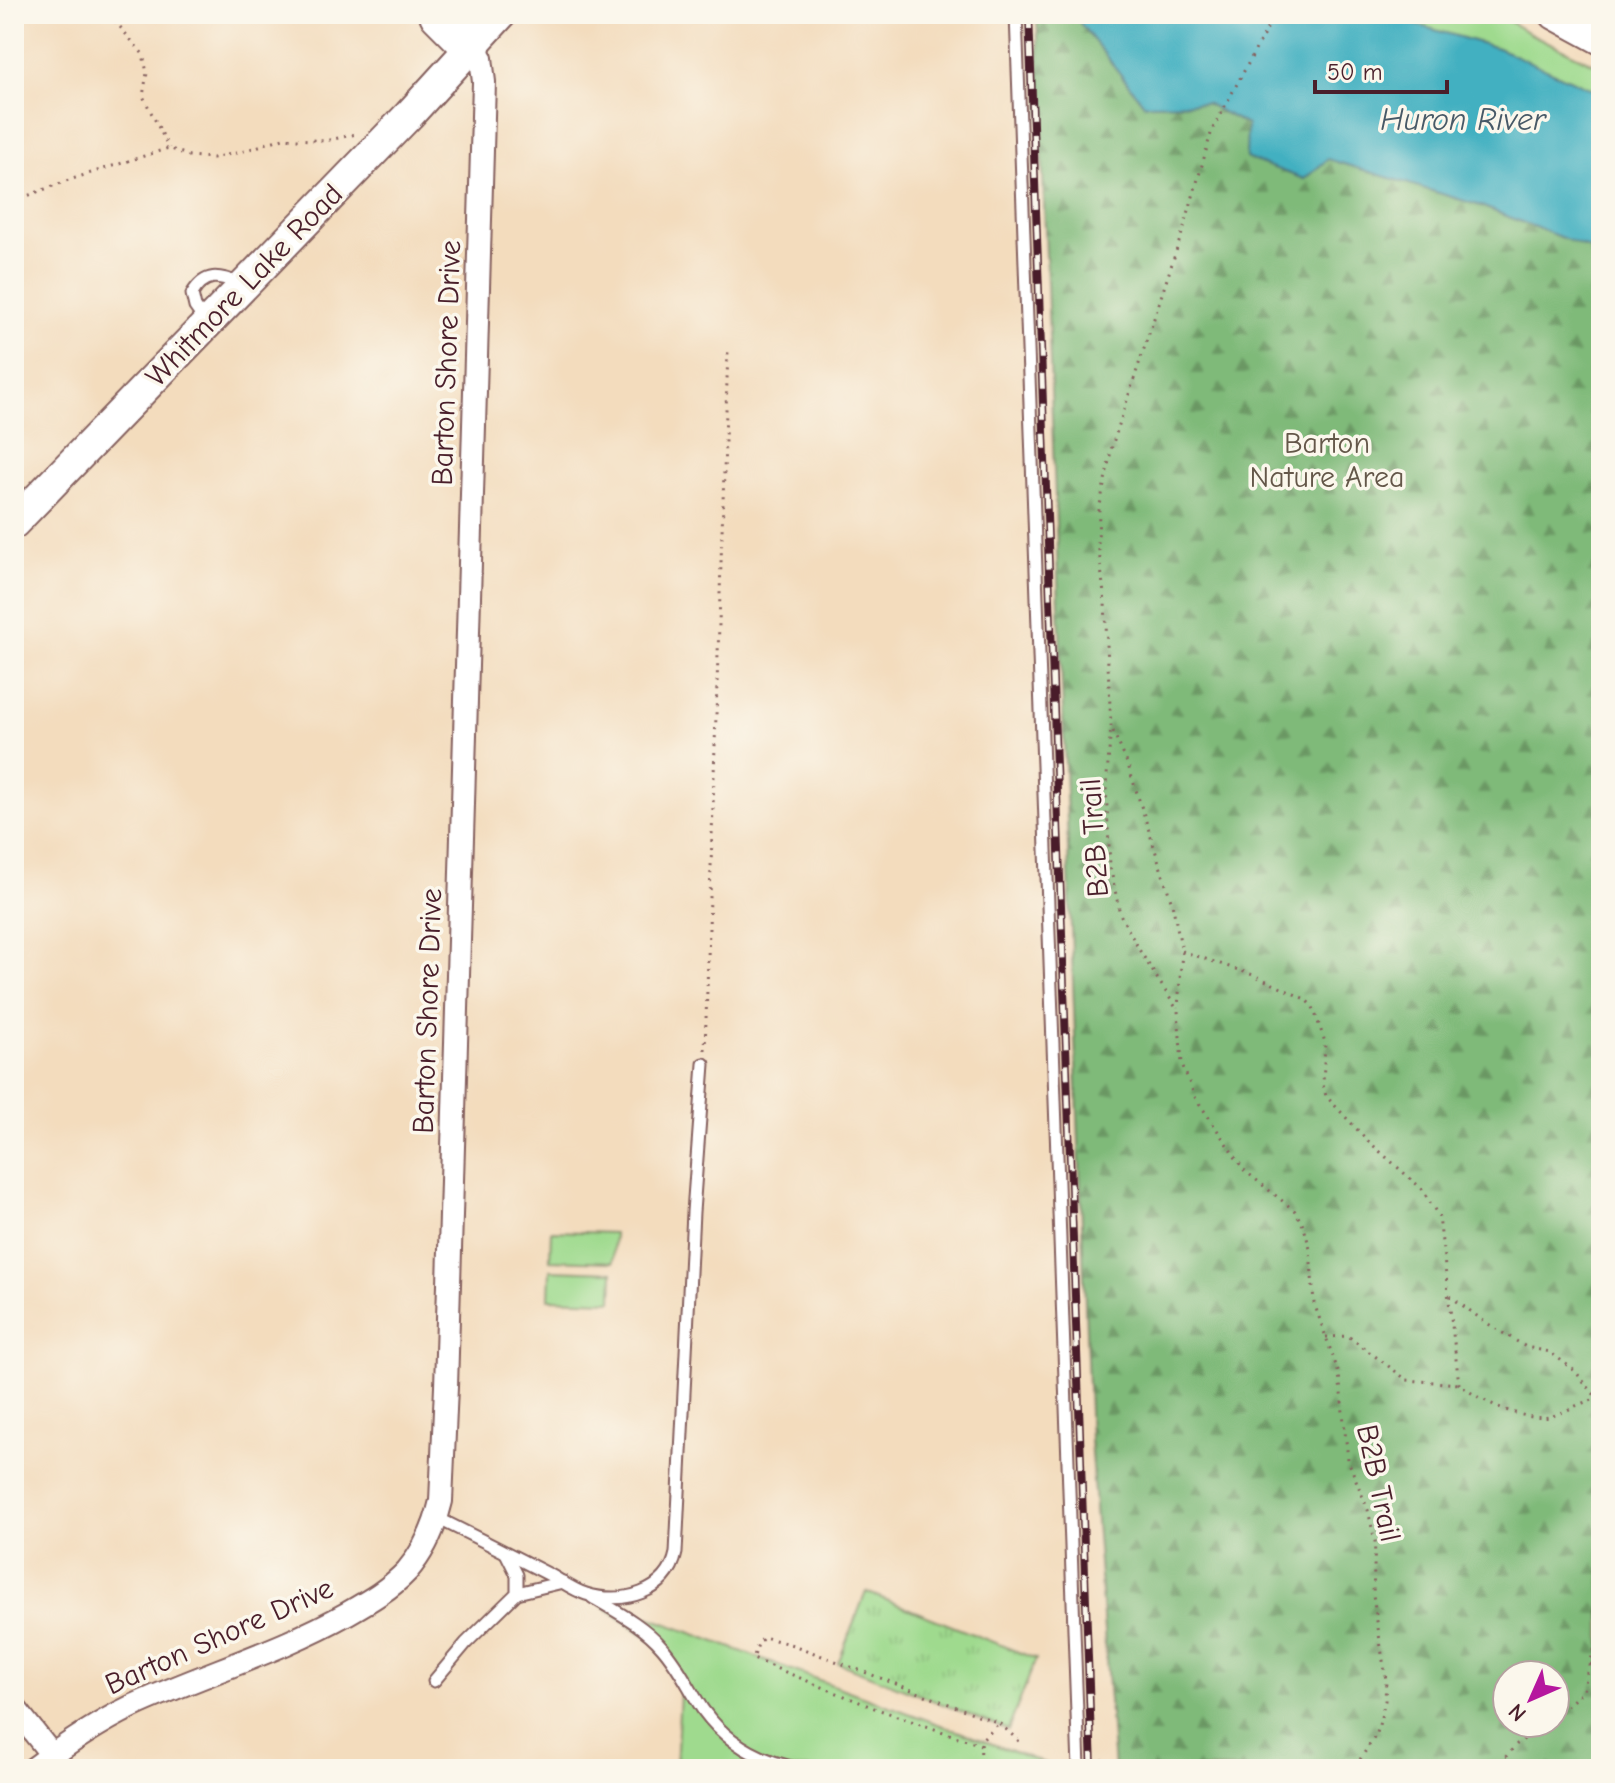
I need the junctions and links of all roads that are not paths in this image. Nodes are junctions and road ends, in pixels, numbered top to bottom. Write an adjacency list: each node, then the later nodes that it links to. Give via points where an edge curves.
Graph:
1 (439, 14): 4 (highway)
2 (1016, 14): 18 (lane)
3 (1555, 14): 5 (street)
4 (481, 26): 6 (street, Whitmore Lake Road, via 409,115); 8 (street, Barton Shore Drive, via 484,82 446,1387)
5 (1601, 39)
6 (14, 523)
7 (704, 1064): 12 (lane, via 675,1557 652,1589 617,1597)
8 (437, 1518): 9 (lane); 15 (street, Barton Shore Drive, via 414,1561 380,1594 324,1627 129,1708)
9 (505, 1553): 10 (lane); 11 (lane, via 517,1575)
10 (563, 1582): 11 (lane); 12 (lane)
11 (517, 1593): 13 (lane)
12 (586, 1594): 17 (lane, via 650,1635 702,1708 735,1742 763,1758)
13 (434, 1681)
14 (14, 1707): 15 (street)
15 (52, 1755): 16 (street, Barton Shore Drive)
16 (33, 1769)
17 (801, 1769)
18 (1079, 1769)

